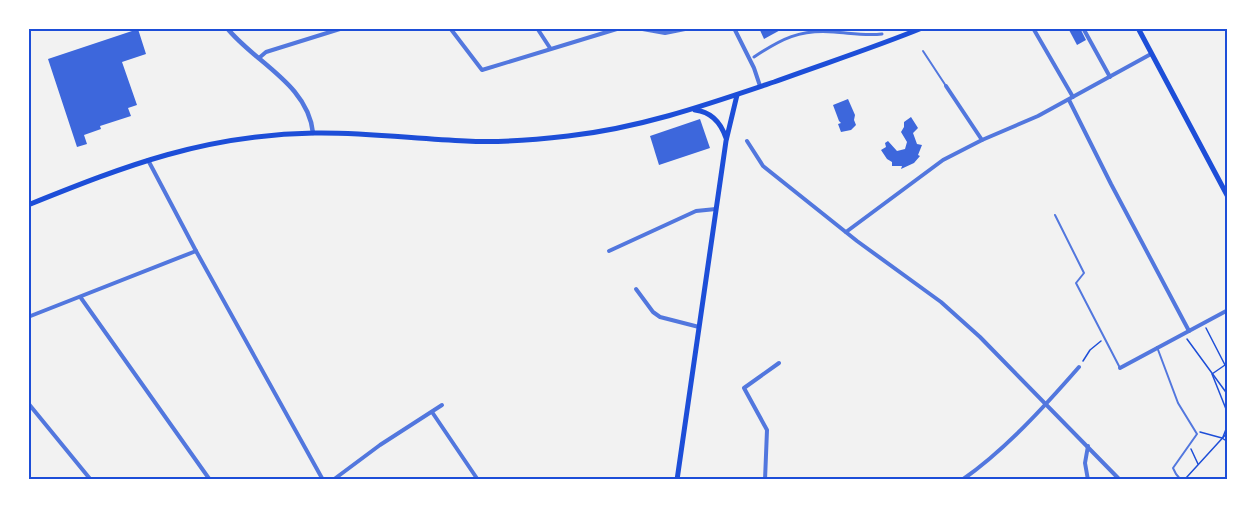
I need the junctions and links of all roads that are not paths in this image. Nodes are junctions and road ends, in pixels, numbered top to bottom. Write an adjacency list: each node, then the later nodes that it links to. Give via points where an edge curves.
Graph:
1 (226, 28): 18 (street)
2 (343, 28): 18 (street, via 266,52)
3 (450, 28): 14 (street, via 482,69)
4 (537, 28): 14 (street)
5 (620, 28): 14 (street)
6 (638, 28): 7 (street, via 664,33)
7 (690, 28)
8 (734, 28): 20 (street)
9 (922, 28): 20 (main road)
10 (1033, 28): 23 (street)
11 (1083, 28): 19 (street)
12 (1138, 28): 16 (main road)
13 (882, 34): 17 (street, via 793,34)
14 (550, 48)
15 (923, 51): 21 (lane)
16 (1151, 54): 19 (street); 30 (main road)
17 (754, 57)
18 (259, 58): 25 (street, via 295,93)
19 (1110, 77): 23 (street)
20 (760, 86): 22 (main road)
21 (946, 86): 26 (street)
22 (737, 95): 24 (main road); 27 (main road)
23 (1071, 98): 26 (street, via 1031,120); 42 (street, via 1111,184)
24 (694, 110): 25 (main road, via 614,130 502,141); 27 (main road, via 715,118)
25 (313, 133): 29 (main road, via 224,140)
26 (981, 140): 34 (street, via 943,160)
27 (726, 141): 32 (main road)
28 (747, 141): 34 (street, via 763,166)
29 (148, 159): 31 (main road); 35 (street)
30 (1227, 197)
31 (28, 206)
32 (716, 209): 36 (street, via 696,211); 41 (main road)
33 (1055, 215): 46 (lane, via 1084,273 1076,283)
34 (846, 232): 49 (street, via 941,302)
35 (196, 251): 38 (street); 54 (street)
36 (609, 251)
37 (636, 289): 41 (street, via 660,317)
38 (81, 298): 40 (street); 53 (street)
39 (1227, 310): 42 (street)
40 (28, 317)
41 (699, 327): 57 (main road)
42 (1189, 331): 43 (street)
43 (1157, 347): 46 (street); 62 (lane, via 1178,403 1197,431 1197,438 1173,468)
44 (779, 363): 58 (street, via 744,388 767,430)
45 (1079, 367): 49 (street)
46 (1120, 368)
47 (28, 403): 52 (street)
48 (442, 405): 50 (street)
49 (1046, 405): 51 (street); 59 (street)
50 (432, 411): 55 (street); 56 (street)
51 (1088, 446): 60 (street); 61 (street)
52 (90, 480)
53 (210, 480)
54 (323, 480)
55 (333, 480)
56 (478, 480)
57 (677, 480)
58 (765, 480)
59 (962, 480)
60 (1088, 480)
61 (1120, 480)
62 (1183, 480)

